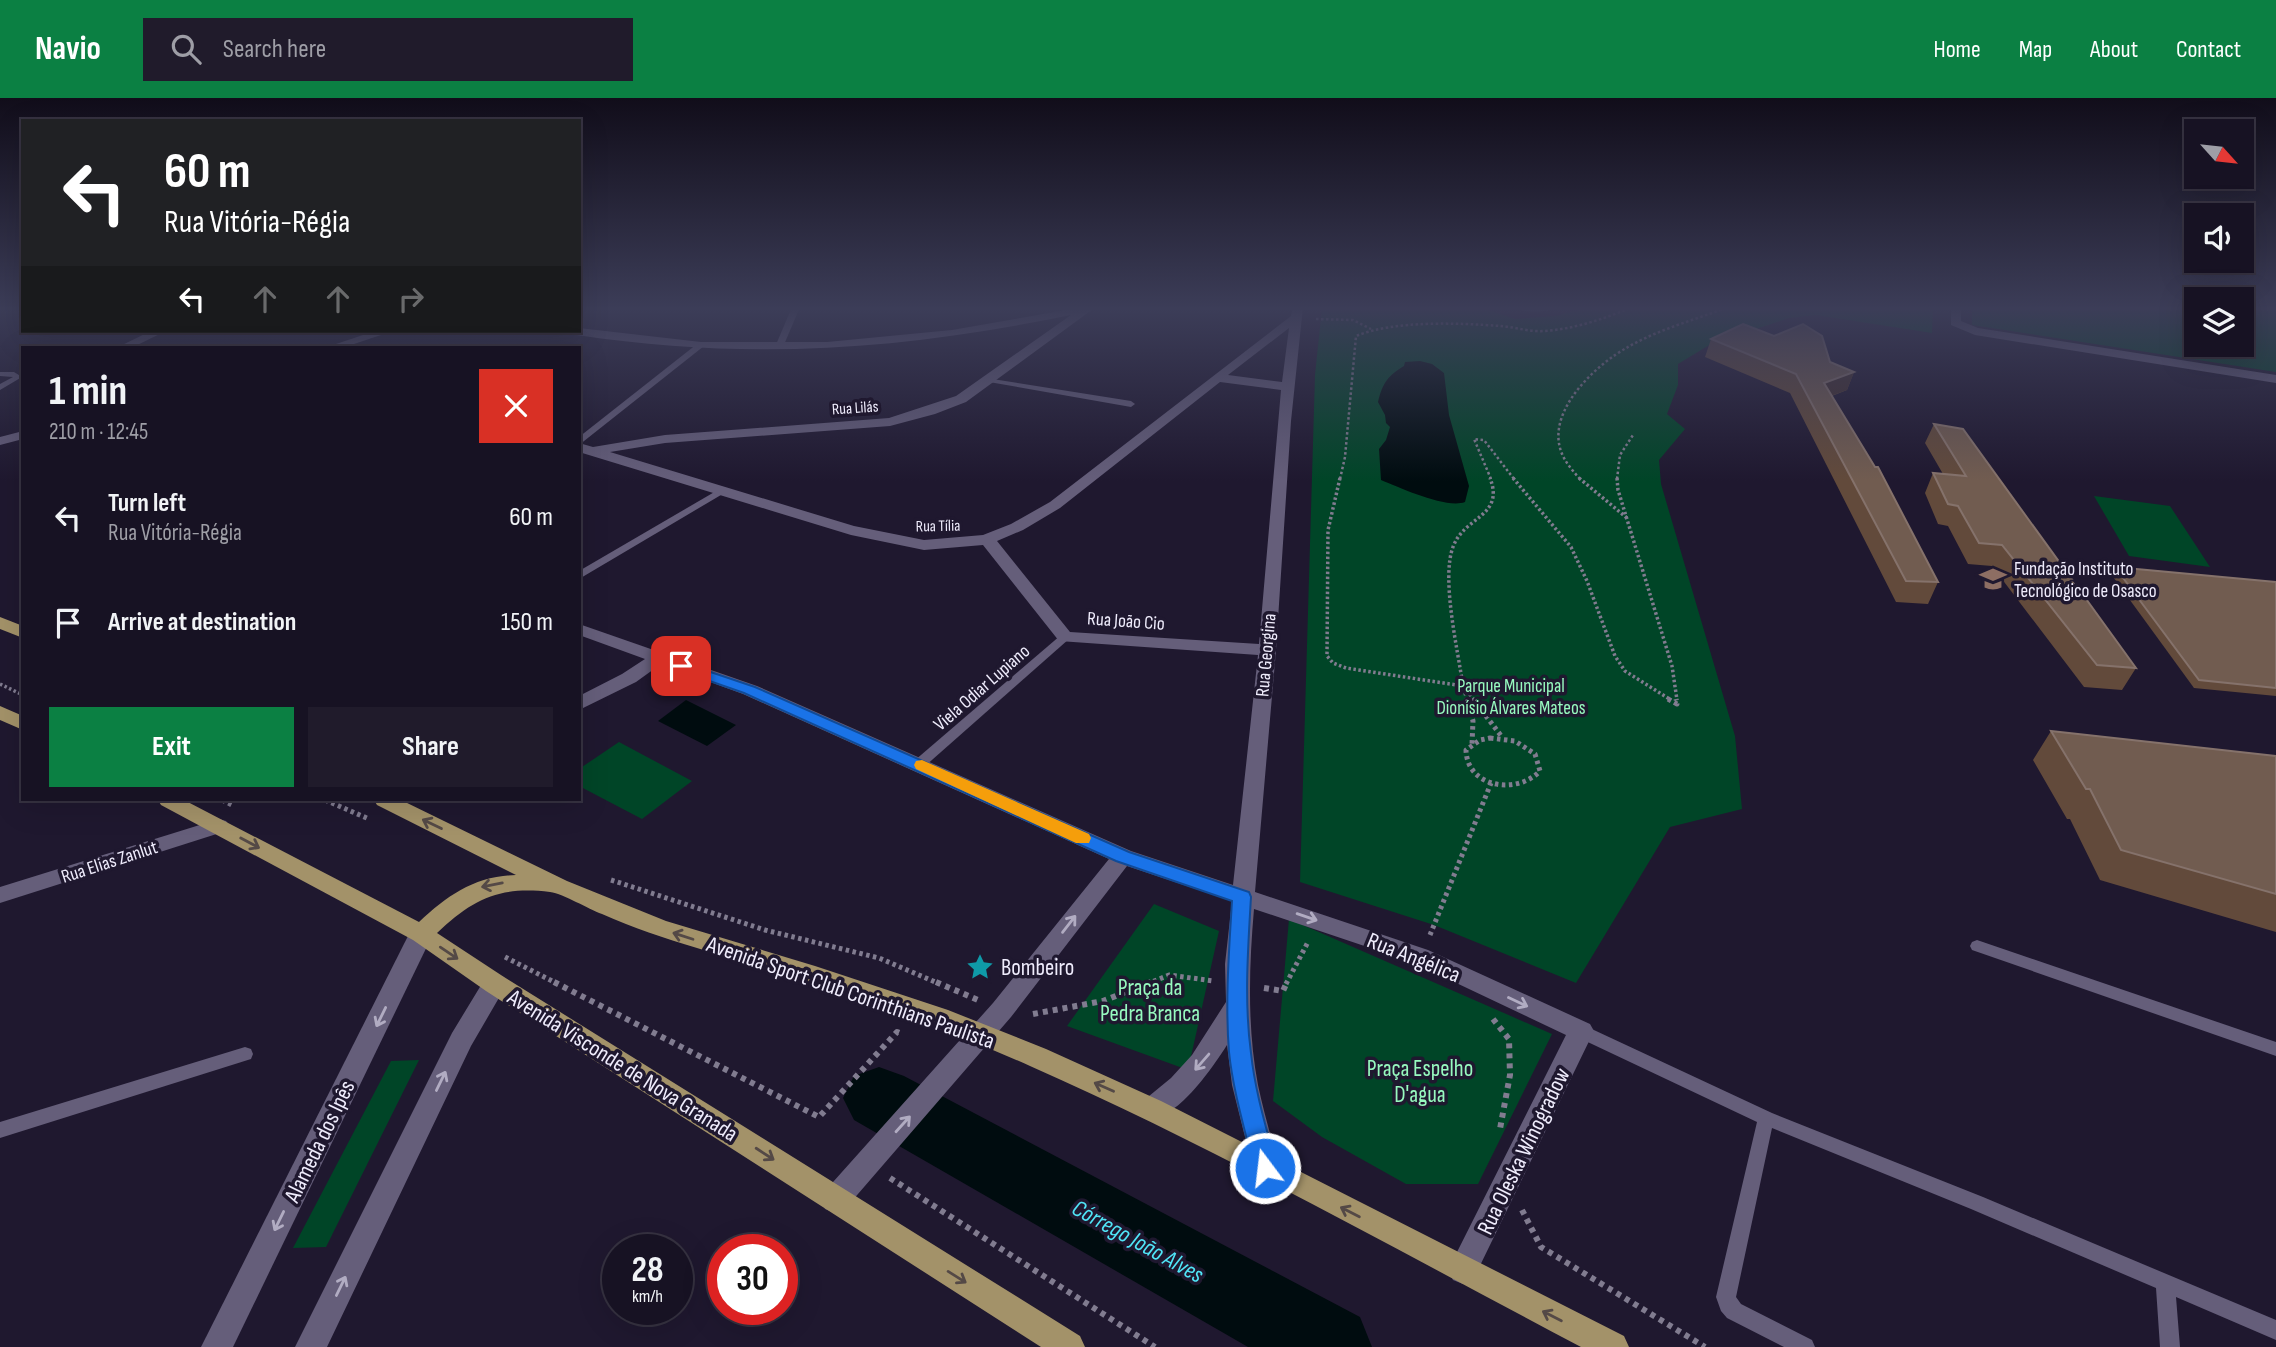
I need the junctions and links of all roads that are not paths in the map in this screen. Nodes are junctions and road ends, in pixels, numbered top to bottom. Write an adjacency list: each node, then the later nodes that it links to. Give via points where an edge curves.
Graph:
1 (676, 365): 15 (lane)
2 (1010, 365): 9 (street, Rua Lilás)
3 (1234, 365): 7 (street, Rua Tília)
4 (1286, 365): 10 (street, Rua Georgina)
5 (2190, 365): 8 (street)
6 (0, 374): 11 (lane, via 18,377)
7 (1219, 378): 10 (street); 18 (street, Rua Tília, via 1055,505)
8 (2276, 379)
9 (989, 380): 12 (lane); 16 (street, Rua Lilás, via 954,403 890,422)
10 (1289, 387): 24 (street, Rua Georgina)
11 (0, 388)
12 (1131, 404)
13 (21, 435): 14 (street)
14 (0, 440)
15 (581, 440)
16 (586, 449): 17 (street, Rua Tília)
17 (723, 490): 18 (street, Rua Tília, via 902,543); 19 (lane)
18 (987, 539): 23 (street, Rua João Cio)
19 (581, 575)
20 (0, 622): 22 (main road)
21 (581, 630): 25 (street, Rua Angélica)
22 (21, 632)
23 (1065, 637): 24 (street, Rua João Cio); 29 (lane, Viela Odiar Lupiano)
24 (1266, 650): 36 (street, Rua Georgina)
25 (658, 658): 26 (street); 29 (street, Rua Angélica, via 750,690)
26 (581, 703)
27 (0, 712): 28 (main road)
28 (21, 723)
29 (919, 764): 33 (street, Rua Angélica)
30 (170, 801): 32 (main road, Avenida Visconde de Nova Granada)
31 (386, 801): 34 (main road, Avenida Sport Club Corinthians Paulista, one-way to 31)
32 (219, 826): 35 (street, Rua Elias Zanlut); 37 (main road, Avenida Visconde de Nova Granada, one-way to 37)
33 (1123, 856): 36 (street, Rua Angélica); 42 (street, one-way to 33)
34 (559, 887): 37 (main road, one-way to 37, via 516,882 485,885 451,906); 42 (main road, Avenida Sport Club Corinthians Paulista, one-way to 34, via 939,1017 659,928)
35 (0, 895)
36 (1242, 897): 40 (street, Rua Georgina); 41 (street, Rua Angélica, one-way to 41, via 1420,956)
37 (421, 934): 39 (main road, Avenida Visconde de Nova Granada, one-way to 39); 53 (street, Alameda dos Ipês, one-way to 53)
38 (1977, 946): 43 (lane)
39 (495, 984): 49 (main road, Avenida Visconde de Nova Granada, one-way to 49); 54 (street, one-way to 39, via 461,1040)
40 (1238, 994): 45 (street, Rua Georgina, one-way to 45, via 1212,1051 1180,1089); 48 (street, Rua Georgina, via 1245,1085)
41 (1581, 1031): 46 (lane); 50 (street, Rua Oleska Winogradow)
42 (976, 1039): 45 (main road, Avenida Sport Club Corinthians Paulista, one-way to 42); 49 (street, one-way to 42)
43 (2276, 1049)
44 (245, 1054): 47 (lane)
45 (1152, 1109): 48 (main road, Avenida Sport Club Corinthians Paulista)
46 (1766, 1118): 51 (lane); 57 (lane, via 1726,1297 1734,1311)
47 (0, 1129)
48 (1265, 1168): 50 (main road, Avenida Sport Club Corinthians Paulista, one-way to 48)
49 (835, 1200): 55 (main road, Avenida Visconde de Nova Granada, one-way to 55)
50 (1464, 1270): 56 (main road, Avenida Sport Club Corinthians Paulista, one-way to 50)
51 (2165, 1283): 52 (lane); 58 (lane)
52 (2276, 1330)
53 (217, 1347)
54 (311, 1347)
55 (1069, 1347)
56 (1613, 1347)
57 (1805, 1347)
58 (2170, 1347)

